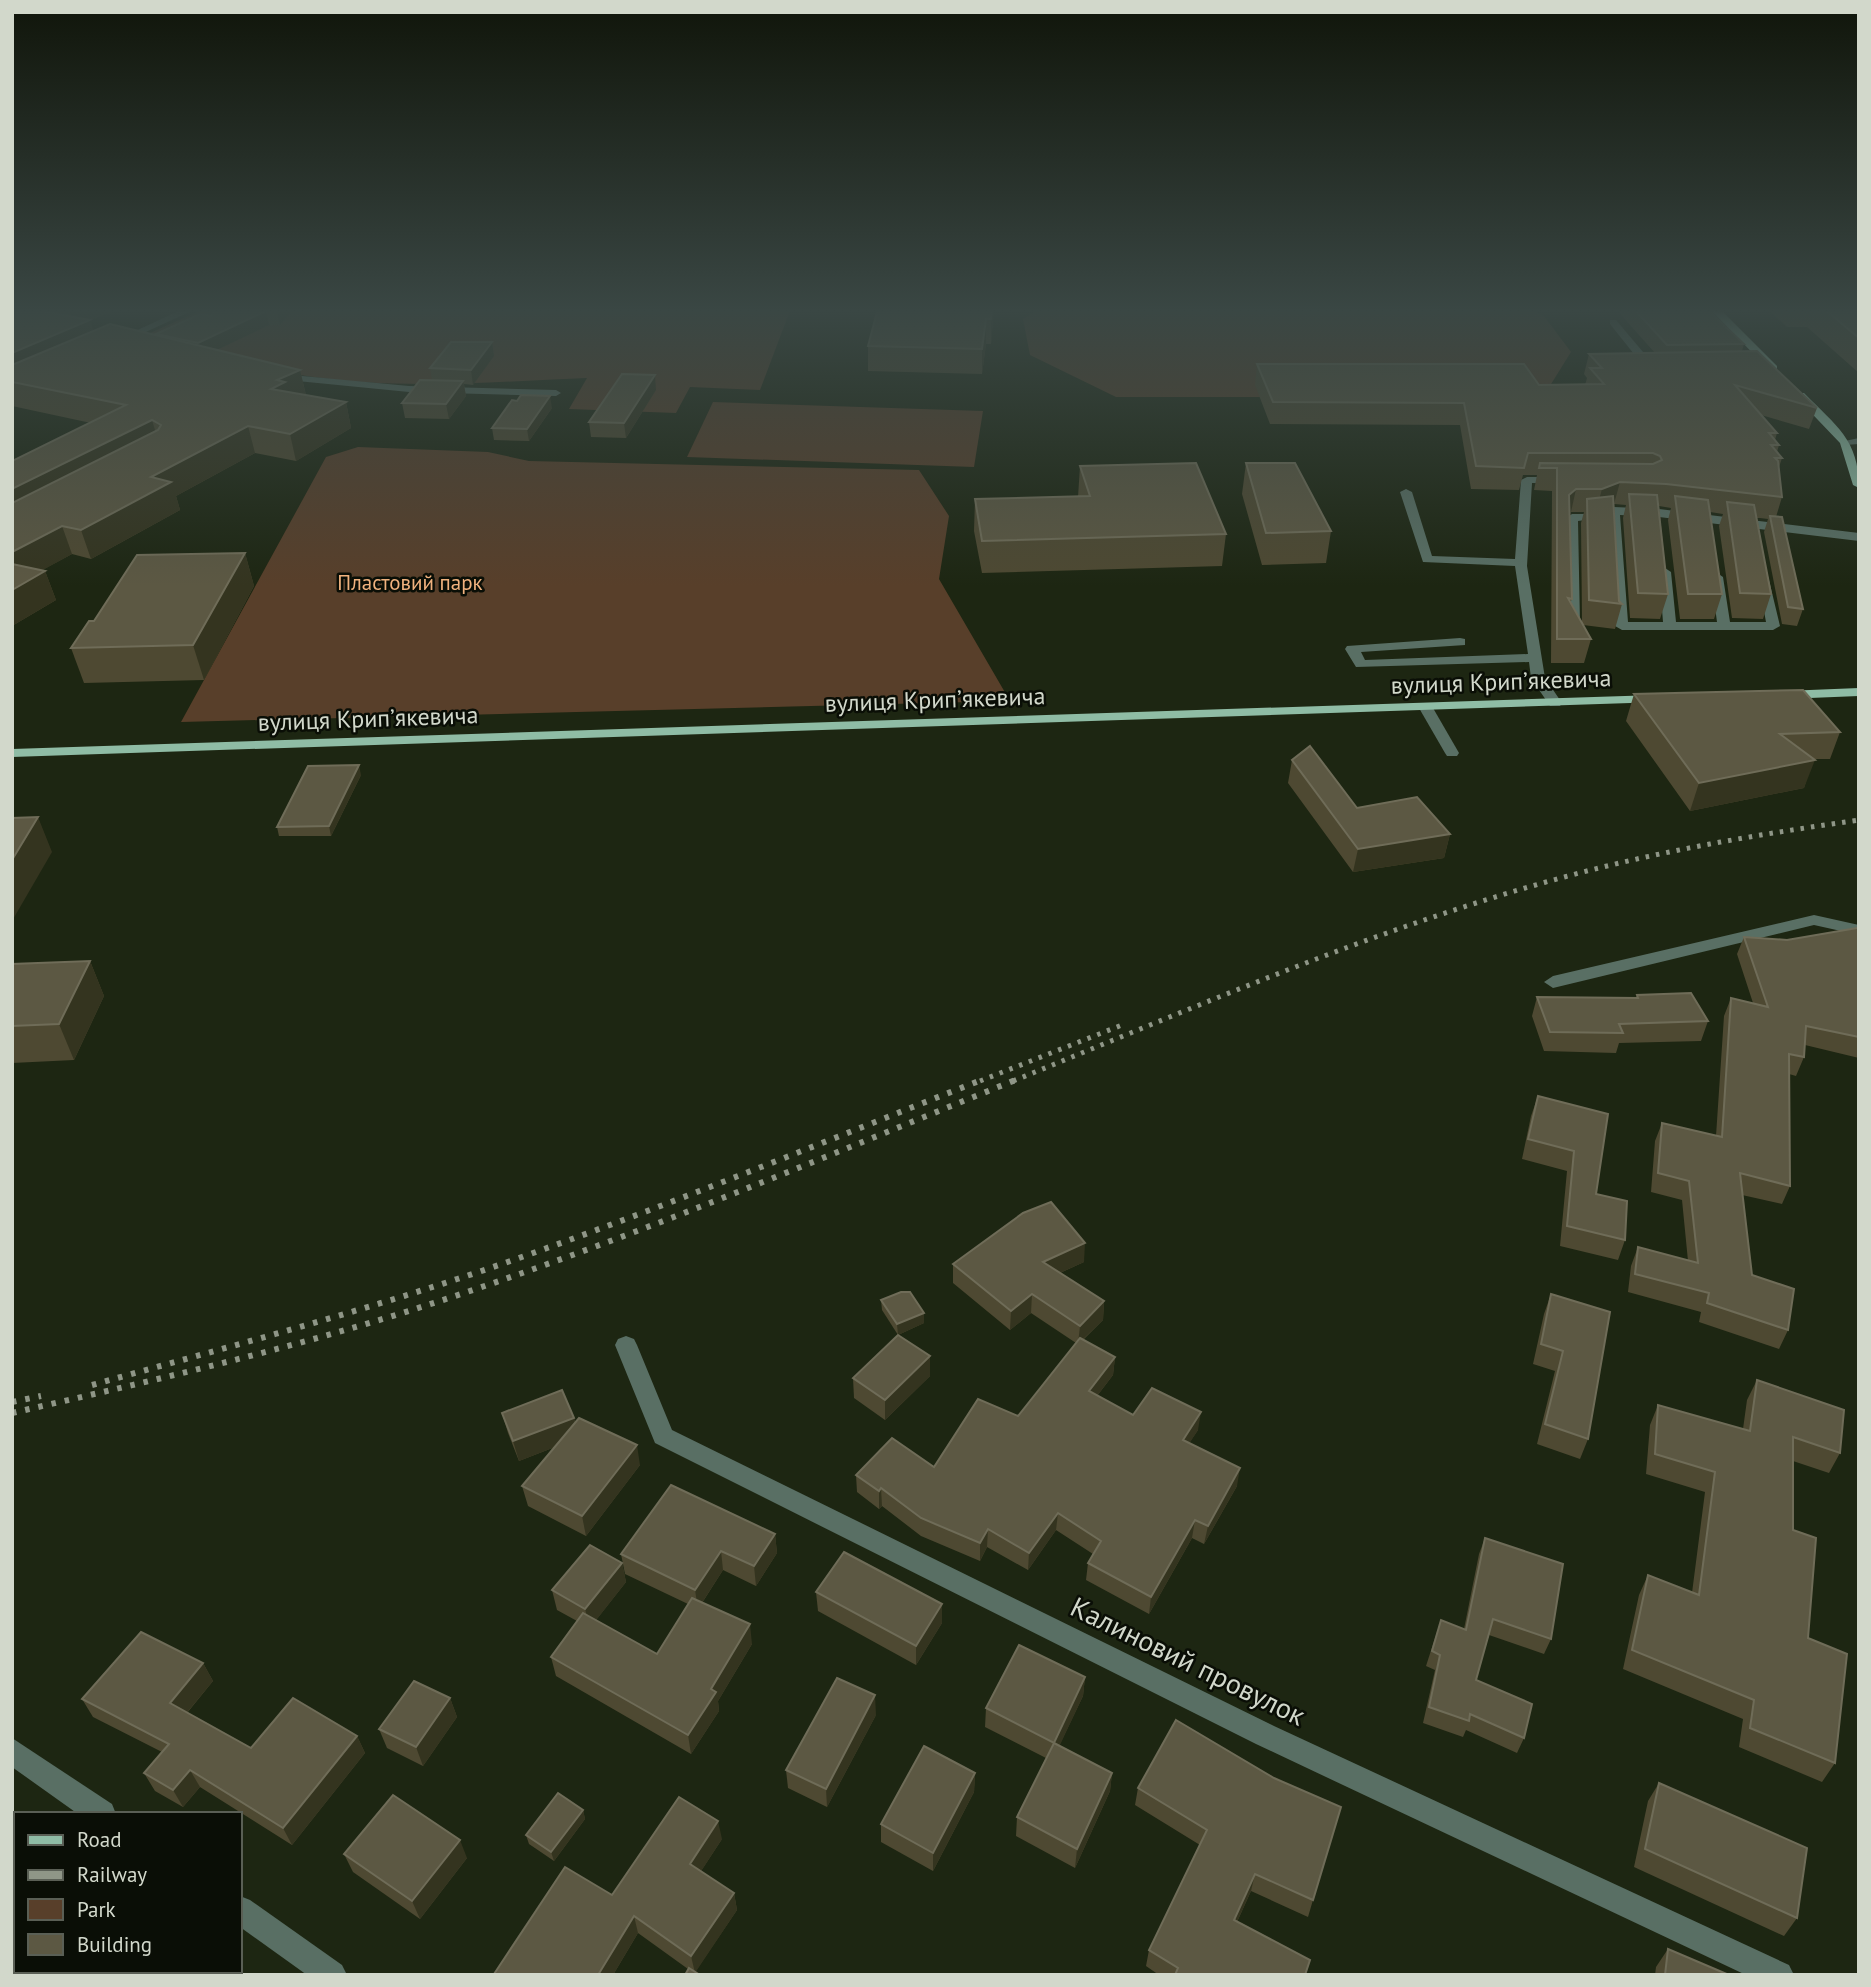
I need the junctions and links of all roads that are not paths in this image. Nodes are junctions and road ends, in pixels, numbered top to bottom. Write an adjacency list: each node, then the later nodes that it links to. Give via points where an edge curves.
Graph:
1 (1804, 401): 2 (main road)
2 (1845, 442): 3 (street); 5 (main road)
3 (1859, 442)
4 (1567, 480): 10 (street, via 1527,480)
5 (1859, 485)
6 (1406, 492): 10 (street, via 1427,559)
7 (1614, 512): 8 (street, via 1756,531); 13 (street, via 1572,518); 14 (street, via 1622,626)
8 (1859, 537)
9 (1715, 559): 15 (street)
10 (1521, 563): 17 (street)
11 (1664, 563): 14 (street)
12 (1762, 563): 15 (street, via 1773,626)
13 (1573, 624)
14 (1670, 626): 15 (street)
15 (1724, 626)
16 (1460, 642): 17 (street, via 1352,649 1361,664)
17 (1535, 658): 21 (street, via 1538,678)
18 (1859, 692): 19 (main road)
19 (1771, 695)
20 (1676, 699): 21 (main road, вулиця Крипʼякевича)
21 (1555, 703): 22 (main road, вулиця Крипʼякевича)
22 (1426, 708): 23 (main road, вулиця Крипʼякевича); 24 (street)
23 (12, 753)
24 (1452, 753)
25 (1859, 930): 26 (street, via 1814,920)
26 (1553, 982)
27 (626, 1345): 32 (street, Калиновий провулок, via 663,1436 1265,1735)
28 (12, 1751): 29 (street)
29 (99, 1812)
30 (242, 1911): 31 (street)
31 (332, 1975)
32 (1779, 1975)

